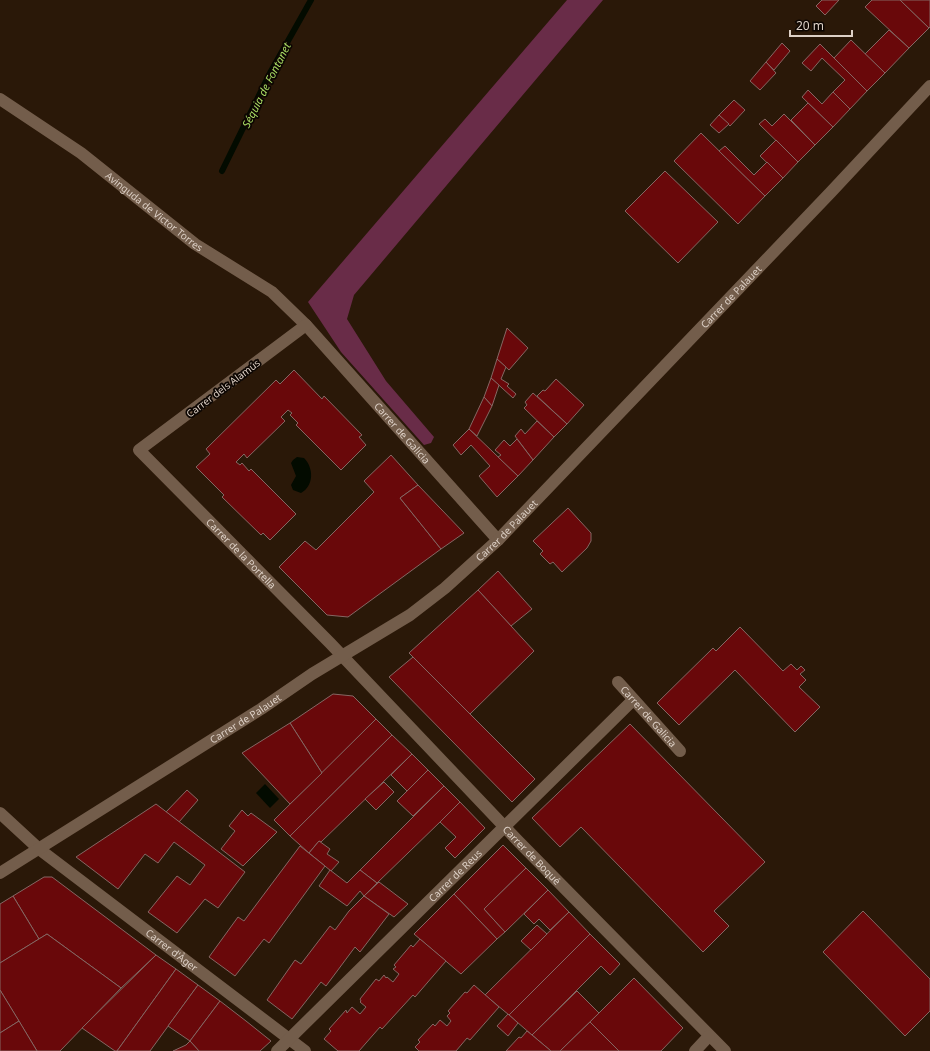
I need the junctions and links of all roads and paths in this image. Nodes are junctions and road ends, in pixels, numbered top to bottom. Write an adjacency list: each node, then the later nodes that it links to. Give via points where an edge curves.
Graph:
1 (930, 86): 5 (street, Carrer de Palauet)
2 (0, 99): 3 (street, Avinguda de Victor Torres, via 81,153 195,244 272,292)
3 (306, 325): 4 (street, Carrer dels Alamús); 5 (street, Carrer de Galicia)
4 (139, 450): 6 (street, Carrer de la Portella)
5 (498, 540): 6 (street, Carrer de Palauet, via 445,588 410,615)
6 (343, 657): 11 (street, Carrer de Boqué); 12 (street, Carrer de Palauet, via 312,674)
7 (618, 682): 8 (street, Carrer de Galicia)
8 (633, 700): 9 (street, Carrer de Galicia); 11 (street, Carrer de Reus)
9 (680, 751)
10 (0, 813): 12 (street, Carrer d'Àger)
11 (504, 826): 14 (street, Carrer de Boqué); 15 (street, Carrer de Reus)
12 (39, 849): 13 (street, Carrer de Palauet); 15 (street, Carrer d'Àger)
13 (0, 874)
14 (709, 1036): 18 (street); 19 (street, Carrer de Boqué)
15 (290, 1038): 16 (street, Carrer de Reus); 17 (street, Carrer d'Àger)
16 (277, 1051)
17 (305, 1051)
18 (695, 1051)
19 (725, 1051)

